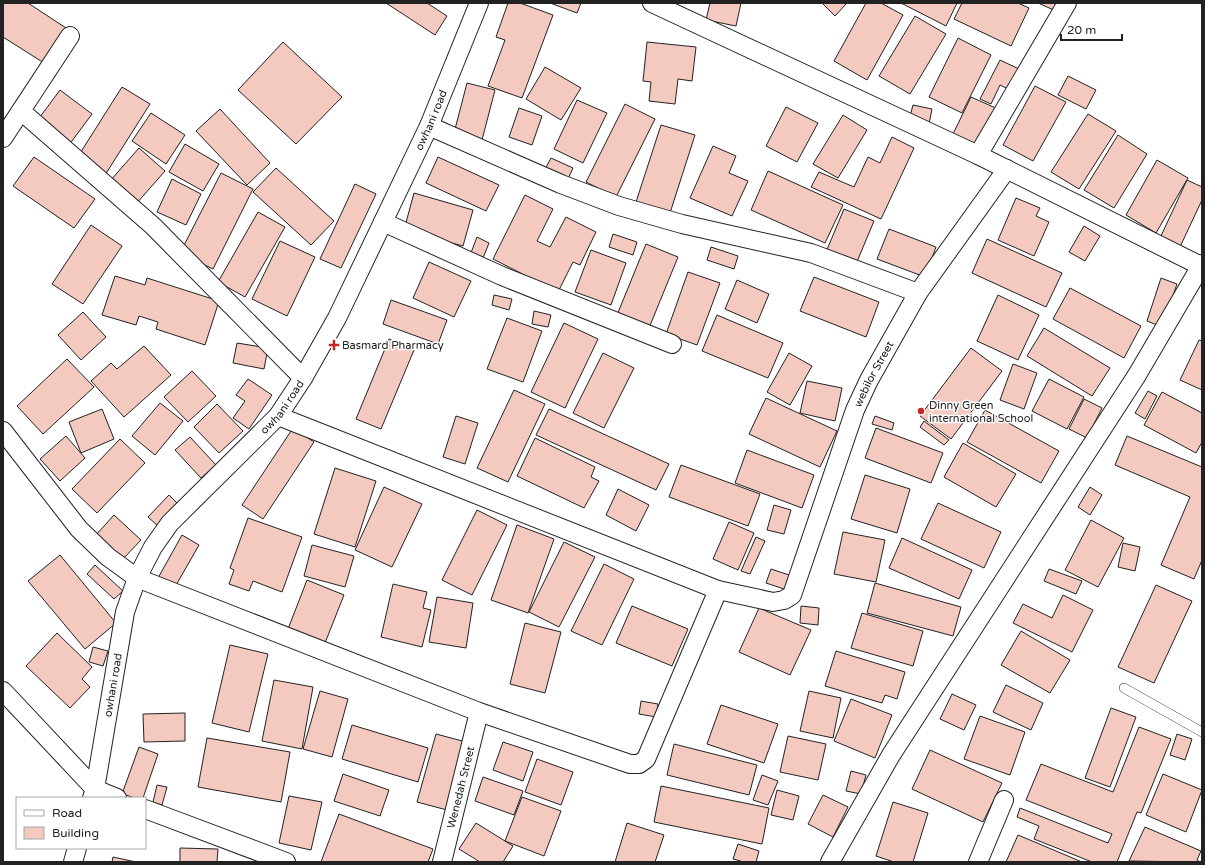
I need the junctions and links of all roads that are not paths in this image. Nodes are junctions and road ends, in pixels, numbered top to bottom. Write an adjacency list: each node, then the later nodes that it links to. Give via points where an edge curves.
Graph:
1 (479, 3): 6 (street, owhani road)
2 (652, 3): 8 (street)
3 (1067, 3): 8 (street)
4 (70, 36): 5 (street)
5 (21, 111): 7 (street); 14 (street, via 153,226)
6 (429, 126): 10 (street, owhani road); 12 (street, via 561,184 619,206 682,224 811,253)
7 (3, 138)
8 (978, 154): 9 (street)
9 (1007, 169): 11 (street); 12 (street, webilor Street)
10 (383, 222): 13 (street, via 502,276); 14 (street, owhani road, via 337,318)
11 (1201, 265): 31 (street, via 1136,375 891,754)
12 (918, 293): 18 (street, webilor Street, via 855,410 792,595 773,602)
13 (672, 344)
14 (303, 378): 15 (street, owhani road)
15 (278, 416): 17 (street, owhani road, via 170,524 153,547); 18 (street)
16 (3, 431): 17 (street, via 79,528 108,557)
17 (137, 578): 21 (street); 23 (street, owhani road, via 125,612)
18 (718, 590): 21 (street, via 646,759 639,764 630,764)
19 (1124, 688): 22 (lane)
20 (3, 691): 23 (street)
21 (479, 712): 30 (street, Wenedah Street)
22 (1202, 732)
23 (94, 794): 24 (street)
24 (111, 797)
25 (1004, 800): 32 (street)
26 (146, 808): 29 (street)
27 (77, 849): 28 (street)
28 (72, 862)
29 (286, 862)
30 (442, 862)
31 (830, 862)
32 (978, 862)

